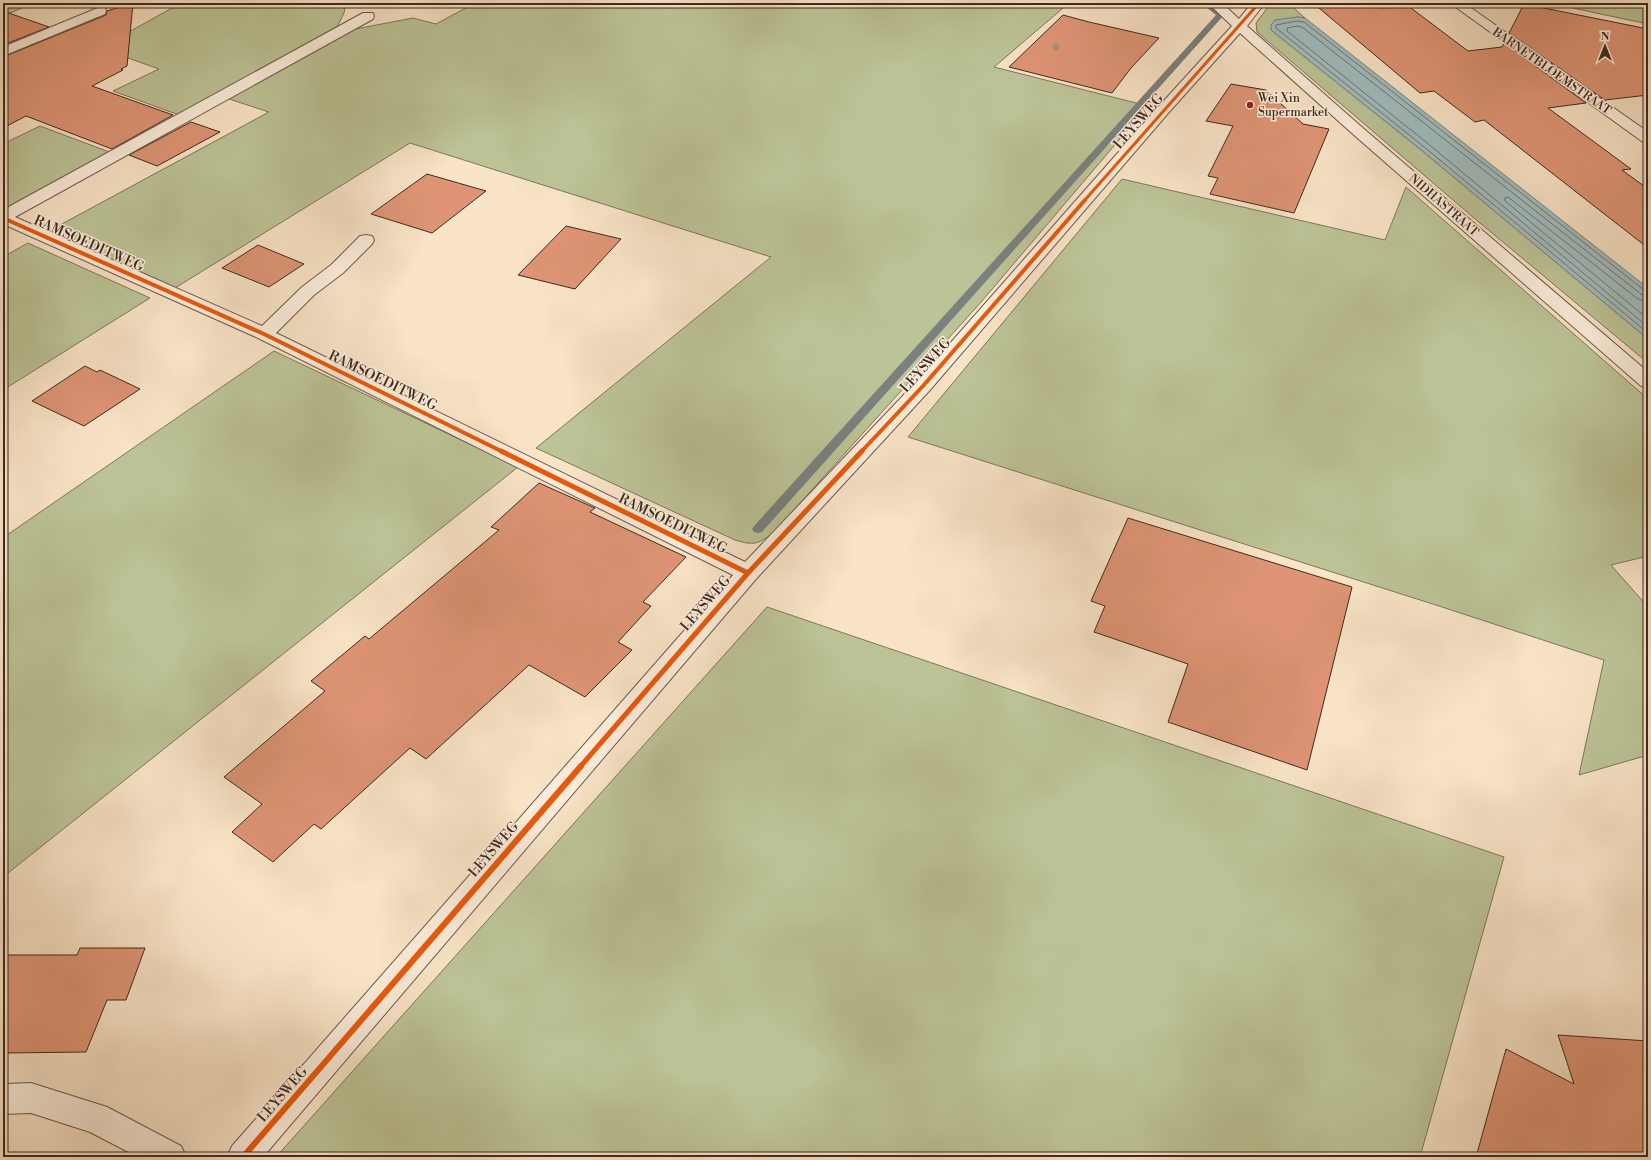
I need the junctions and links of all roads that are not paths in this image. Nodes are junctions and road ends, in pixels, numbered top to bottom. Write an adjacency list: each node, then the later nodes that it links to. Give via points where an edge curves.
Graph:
1 (1214, 3): 6 (street, NIDHASTRAAT)
2 (1259, 3): 6 (street, LEYSWEG)
3 (1456, 3): 8 (street, BARNETBLOEMSTRAAT)
4 (100, 11): 7 (street)
5 (368, 16): 9 (street)
6 (1240, 26): 12 (street, NIDHASTRAAT); 13 (street, LEYSWEG, via 1165,108 923,386)
7 (3, 52)
8 (1648, 139)
9 (3, 217): 11 (street, RAMSOEDITWEG)
10 (366, 240): 11 (street)
11 (264, 334): 13 (street, RAMSOEDITWEG)
12 (1648, 382)
13 (748, 573): 16 (street, LEYSWEG)
14 (3, 1099): 15 (street, via 31,1098 96,1118)
15 (170, 1157)
16 (243, 1157)

